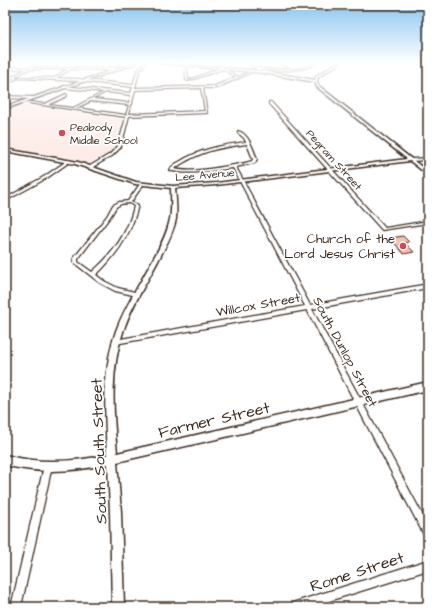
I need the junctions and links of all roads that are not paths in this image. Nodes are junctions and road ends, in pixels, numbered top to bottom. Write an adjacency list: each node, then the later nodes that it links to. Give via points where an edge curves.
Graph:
1 (51, 92): 9 (main road)
2 (101, 92): 3 (street)
3 (105, 92): 6 (street); 10 (street)
4 (203, 92): 17 (street, via 206,112)
5 (324, 92): 22 (street)
6 (133, 94): 13 (street)
7 (66, 95): 14 (street)
8 (5, 97): 9 (street)
9 (33, 98): 11 (main road)
10 (92, 100): 13 (street); 16 (street)
11 (22, 102): 14 (street); 15 (main road)
12 (270, 103): 26 (street, Pegram Street)
13 (131, 104): 17 (street)
14 (44, 105): 16 (street)
15 (5, 108)
16 (72, 109): 17 (street)
17 (127, 115): 25 (street, via 121,144)
18 (239, 132): 19 (street)
19 (248, 144): 24 (street, via 255,161); 24 (street, via 197,152 172,169 180,171)
20 (5, 150): 23 (street, Lee Avenue)
21 (428, 159): 22 (street)
22 (411, 160): 26 (street, Lee Avenue); 27 (street)
23 (69, 161): 25 (street, Lee Avenue); 31 (street)
24 (234, 166): 28 (street, South Dunlop Street)
25 (91, 167): 29 (street, Lee Avenue, via 115,178)
26 (331, 170): 28 (street, Lee Avenue); 33 (street, Pegram Street, via 384,229)
27 (428, 174)
28 (242, 181): 30 (street, Lee Avenue); 37 (street, South Dunlop Street)
29 (141, 184): 30 (street, Lee Avenue); 32 (street)
30 (173, 187): 36 (street, South South Street, via 174,210 170,230)
31 (8, 198)
32 (129, 202): 34 (street, via 136,205 129,228 115,252); 34 (street, via 114,206 76,259 77,265)
33 (428, 222)
34 (92, 274): 36 (street, via 117,290)
35 (428, 286): 37 (street, Willcox Street)
36 (136, 294): 38 (street, South South Street)
37 (308, 307): 38 (street, Willcox Street); 40 (street, South Dunlop Street)
38 (116, 342): 41 (street, South South Street, via 110,391)
39 (428, 386): 40 (street, Farmer Street)
40 (358, 402): 41 (street, Farmer Street); 44 (street, South Dunlop Street)
41 (112, 459): 43 (street, Farmer Street, via 70,466); 47 (street, South South Street)
42 (5, 460): 43 (street, Farmer Street)
43 (48, 466): 46 (street)
44 (428, 534)
45 (428, 565): 48 (street, Rome Street)
46 (16, 607)
47 (118, 607)
48 (295, 607)

